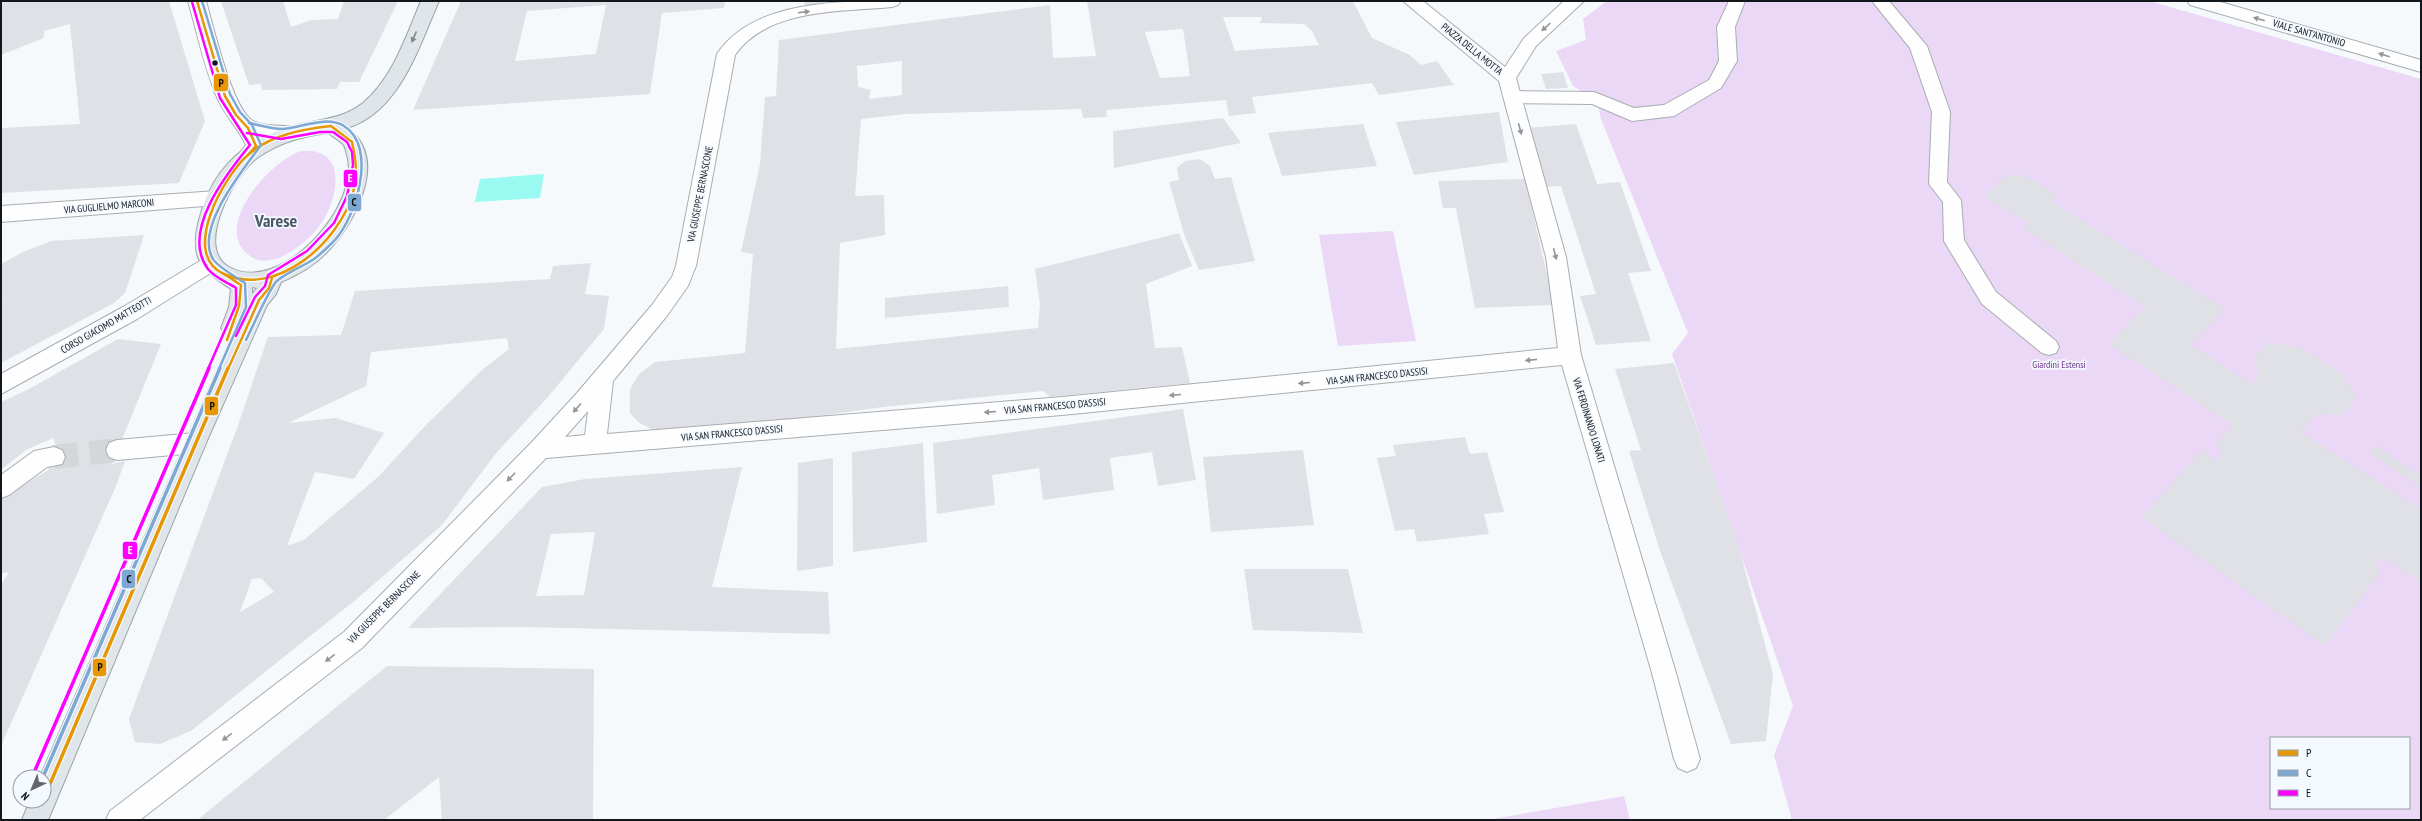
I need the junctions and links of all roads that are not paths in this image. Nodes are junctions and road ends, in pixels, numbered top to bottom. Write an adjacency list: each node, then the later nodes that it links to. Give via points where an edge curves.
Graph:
1 (197, 1): 14 (street, via 225,96 236,115)
2 (430, 1): 13 (main road, one-way to 13, via 393,81 355,118)
3 (892, 1): 9 (street, VIA GIUSEPPE BERNASCONE, one-way to 3, via 784,14)
4 (1412, 1): 11 (street, PIAZZA DELLA MOTTA)
5 (1575, 1): 11 (street, PIAZZA DELLA MOTTA, one-way to 11, via 1530,42)
6 (1737, 1): 12 (lane, via 1726,27 1728,61 1715,84 1668,111 1632,115 1594,98)
7 (1880, 1): 23 (lane, via 1918,46 1941,112 1938,184 1952,200 1954,241 1989,298)
8 (2196, 1): 10 (street, VIALE SANT'ANTONIO, one-way to 8)
9 (767, 10): 25 (street, VIA GIUSEPPE BERNASCONE, via 735,39 726,54 707,165 681,280)
10 (2421, 66)
11 (1506, 78): 12 (street, VIA FERDINANDO LONATI)
12 (1513, 97): 24 (street, VIA FERDINANDO LONATI, one-way to 24, via 1556,257)
13 (331, 126): 15 (main road); 22 (main road, via 342,130 353,140 358,154 352,197 332,235 295,267)
14 (248, 128): 15 (street); 16 (street, via 256,146)
15 (291, 133): 16 (main road)
16 (248, 155): 17 (main road, via 225,183)
17 (217, 198): 18 (street, VIA GUGLIELMO MARCONI); 21 (main road, via 204,247)
18 (23, 212): 19 (street, VIA GUGLIELMO MARCONI); 20 (street)
19 (1, 214)
20 (1, 229)
21 (217, 269): 22 (main road, via 246,282); 26 (street, CORSO GIACOMO MATTEOTTI, via 130,313); 27 (main road, via 241,285 241,306)
22 (272, 278): 27 (main road, via 269,288 258,300)
23 (2049, 347)
24 (1570, 355): 28 (street, VIA SAN FRANCESCO D'ASSISI, one-way to 28, via 972,414); 33 (street, VIA FERDINANDO LONATI)
25 (602, 378): 28 (street); 30 (street, VIA GIUSEPPE BERNASCONE, one-way to 30)
26 (1, 385)
27 (188, 443): 29 (street); 34 (main road); 35 (main road)
28 (595, 444): 30 (street, VIA SAN FRANCESCO D'ASSISI, via 547,447)
29 (117, 450)
30 (539, 450): 40 (street, VIA GIUSEPPE BERNASCONE, one-way to 40, via 353,640)
31 (54, 457): 32 (street, via 42,458)
32 (1, 488)
33 (1687, 759)
34 (42, 769)
35 (52, 778)
36 (26, 809): 38 (main road)
37 (39, 809): 39 (main road)
38 (21, 820)
39 (35, 820)
40 (119, 820)

